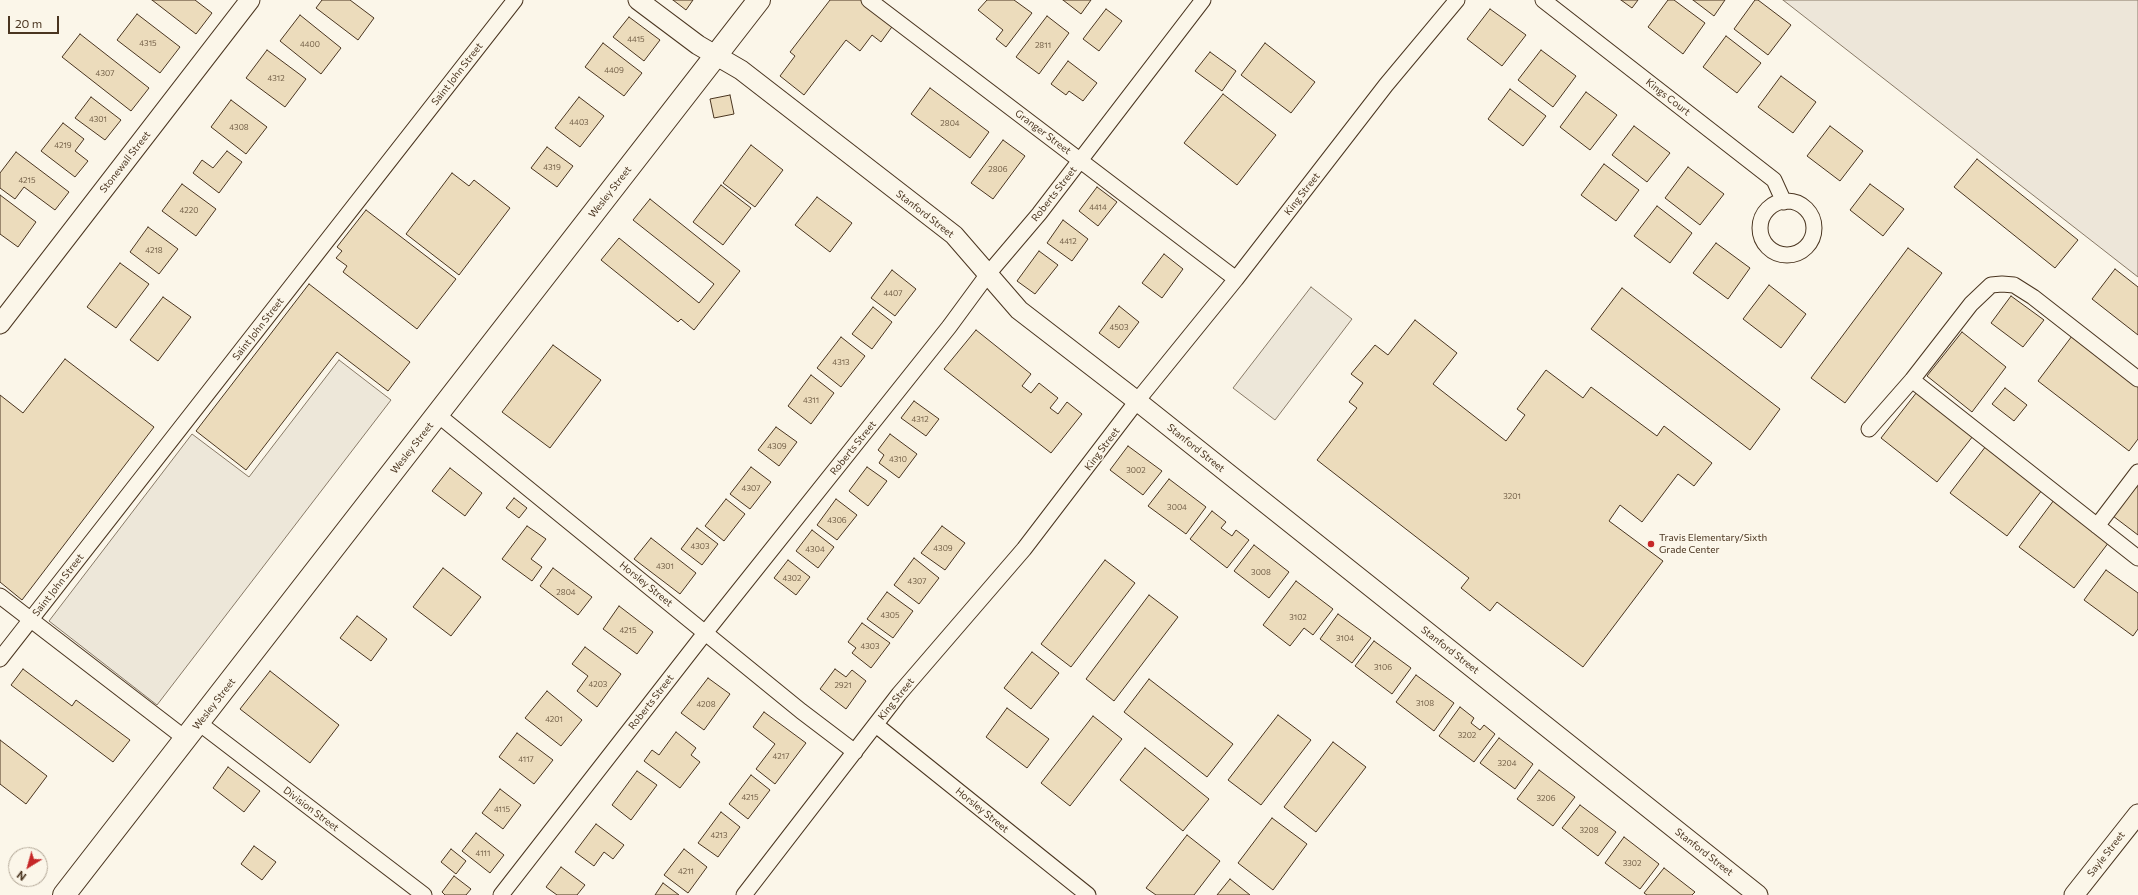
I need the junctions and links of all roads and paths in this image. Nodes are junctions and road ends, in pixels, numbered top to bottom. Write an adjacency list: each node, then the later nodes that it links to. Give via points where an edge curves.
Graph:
1 (250, 0): 14 (street, Stonewall Street)
2 (515, 0): 24 (street, Saint John Street)
3 (638, 0): 9 (street, Stanford Street)
4 (759, 0): 9 (main road, Wesley Street)
5 (869, 0): 10 (street, Granger Street)
6 (1203, 0): 10 (street, Roberts Street)
7 (1457, 0): 13 (street, King Street, via 1386,85)
8 (1543, 0): 11 (street, Kings Court, via 1774,180)
9 (716, 56): 12 (street, Stanford Street, via 741,70 954,235); 18 (main road, Wesley Street)
10 (1080, 160): 12 (street, Roberts Street, via 1039,214); 13 (street, Granger Street)
11 (1784, 202)
12 (988, 274): 17 (street, Stanford Street, via 1019,310); 25 (street, Roberts Street)
13 (1236, 279): 17 (street, King Street)
14 (0, 324)
15 (2138, 379): 16 (street, via 2033,297 2014,285 2002,284 1991,285 1983,292)
16 (1912, 380): 19 (street); 21 (street)
17 (1137, 401): 27 (street, King Street, via 1024,549 899,694); 36 (street, Stanford Street)
18 (438, 415): 25 (street, Horsley Street); 28 (main road, Wesley Street)
19 (1869, 429)
20 (2138, 472): 21 (street)
21 (2097, 526): 22 (street)
22 (2138, 558)
23 (0, 596): 24 (street, Division Street)
24 (31, 620): 26 (street, Saint John Street); 28 (street, Division Street)
25 (705, 633): 29 (street, Horsley Street); 33 (street, Roberts Street)
26 (0, 659)
27 (876, 725): 29 (street, King Street); 35 (street, Horsley Street)
28 (192, 731): 31 (main road, Wesley Street); 32 (street, Division Street)
29 (855, 752): 34 (street, King Street)
30 (2138, 814): 37 (street, Sayle Street)
31 (64, 895)
32 (424, 895)
33 (500, 895)
34 (744, 895)
35 (1088, 895)
36 (1758, 895)
37 (2074, 895)

